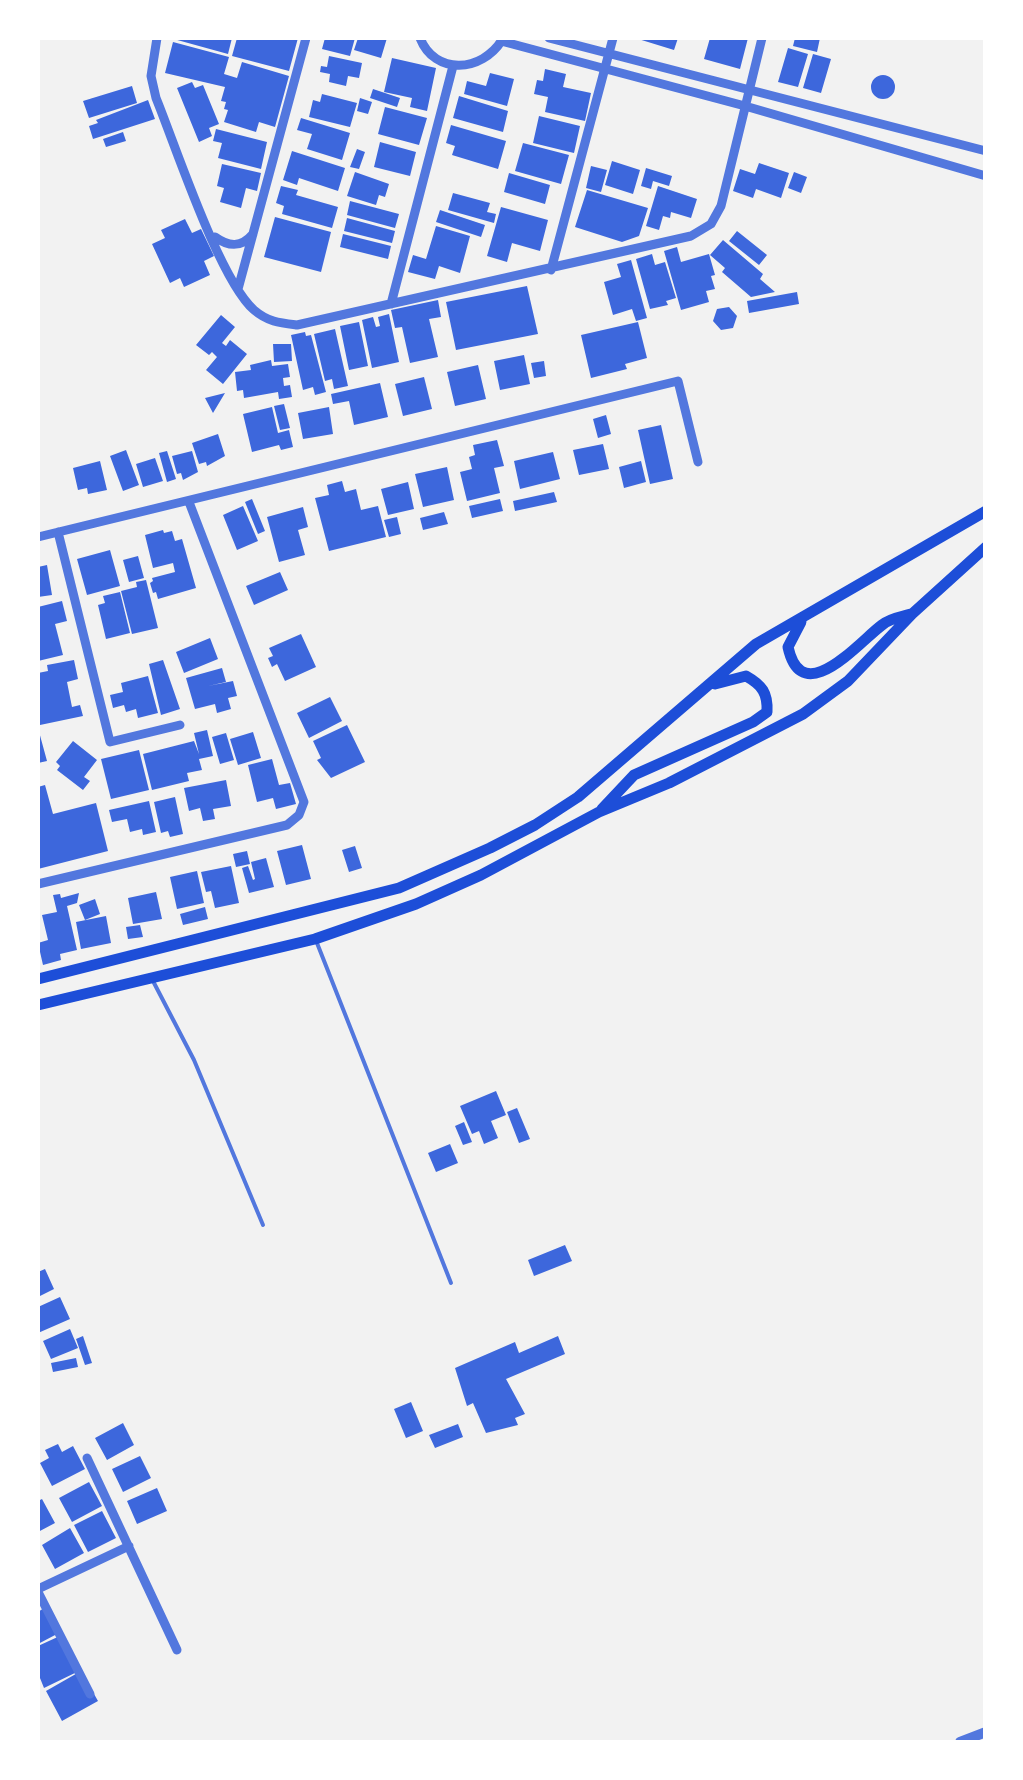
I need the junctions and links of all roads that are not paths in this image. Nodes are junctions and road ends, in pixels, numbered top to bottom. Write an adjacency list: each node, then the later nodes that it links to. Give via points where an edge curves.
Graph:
1 (157, 38): 16 (street, via 151,76 156,98)
2 (306, 38): 15 (street)
3 (420, 38): 9 (street, via 430,54)
4 (548, 38): 8 (street)
5 (613, 38): 8 (street)
6 (762, 38): 11 (street)
7 (502, 39): 9 (street, via 482,62); 10 (street)
8 (609, 54): 10 (street); 11 (street)
9 (453, 66): 19 (street)
10 (604, 68): 12 (street); 17 (street)
11 (748, 91): 12 (street); 13 (street)
12 (745, 106): 14 (street); 17 (street, via 711,224 691,236)
13 (986, 151)
14 (986, 176)
15 (255, 232): 16 (street, via 231,246); 18 (street)
16 (212, 235): 18 (street)
17 (551, 270): 19 (street)
18 (238, 289): 19 (street, via 274,323)
19 (391, 304)
20 (698, 462): 21 (street, via 678,381)
21 (189, 502): 23 (street); 31 (street, via 304,802 299,815 287,825)
22 (986, 511): 27 (main road)
23 (58, 532): 24 (street); 29 (street, via 110,742)
24 (38, 538)
25 (986, 547): 26 (main road)
26 (912, 614): 27 (main road, via 886,621 836,666 816,673 791,662 788,647); 30 (main road, via 848,681 804,714)
27 (803, 618): 28 (main road, via 756,644)
28 (712, 685): 30 (main road, via 746,676 766,693 766,712 634,775); 34 (main road, via 535,826 399,888)
29 (180, 725)
30 (599, 812): 32 (main road, via 432,897)
31 (38, 884)
32 (316, 938): 33 (main road); 37 (lane)
33 (150, 977): 35 (main road); 36 (lane, via 194,1060)
34 (38, 978)
35 (38, 1005)
36 (263, 1225)
37 (451, 1283)
38 (87, 1458): 39 (street)
39 (129, 1546): 40 (street); 41 (street)
40 (38, 1590): 42 (street)
41 (177, 1650)
42 (90, 1694)
43 (986, 1732): 44 (street)
44 (960, 1742)

